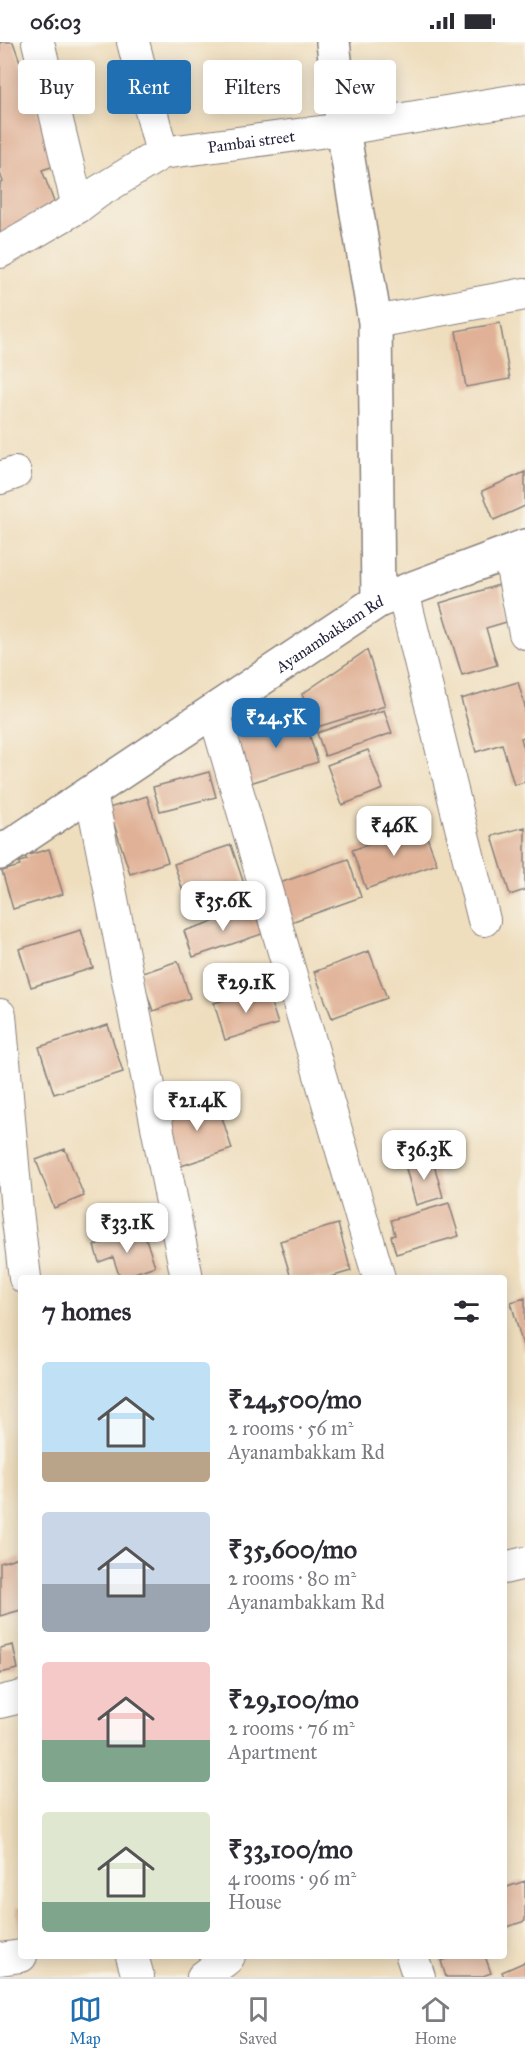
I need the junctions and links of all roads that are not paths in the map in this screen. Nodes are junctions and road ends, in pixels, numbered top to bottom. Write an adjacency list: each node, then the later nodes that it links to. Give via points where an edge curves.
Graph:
1 (38, 42): 7 (street)
2 (133, 42): 6 (street)
3 (333, 42): 5 (street)
4 (525, 99): 5 (street, Pambai street)
5 (343, 129): 6 (street, Pambai street); 10 (street)
6 (162, 153): 7 (street)
7 (78, 207): 8 (street)
8 (0, 252)
9 (525, 294): 10 (street)
10 (375, 322): 12 (street)
11 (517, 550): 12 (street, Ayanambakkam Rd); 13 (street)
12 (391, 597): 14 (street, Ayanambakkam Rd); 17 (street)
13 (525, 633)
14 (214, 711): 15 (street, Ayanambakkam Rd); 22 (street)
15 (91, 793): 16 (street, Ayanambakkam Rd); 21 (street)
16 (0, 853)
17 (484, 920)
18 (0, 1015): 19 (street)
19 (8, 1212): 20 (street)
20 (24, 1275)
21 (186, 1275)
22 (378, 1275)
23 (18, 1698): 24 (street)
24 (0, 1702)
25 (18, 1956): 26 (street)
26 (0, 1959)
27 (133, 1959): 30 (street)
28 (227, 1959): 31 (street)
29 (413, 1959): 32 (street)
30 (138, 1977)
31 (203, 1977)
32 (419, 1977)

